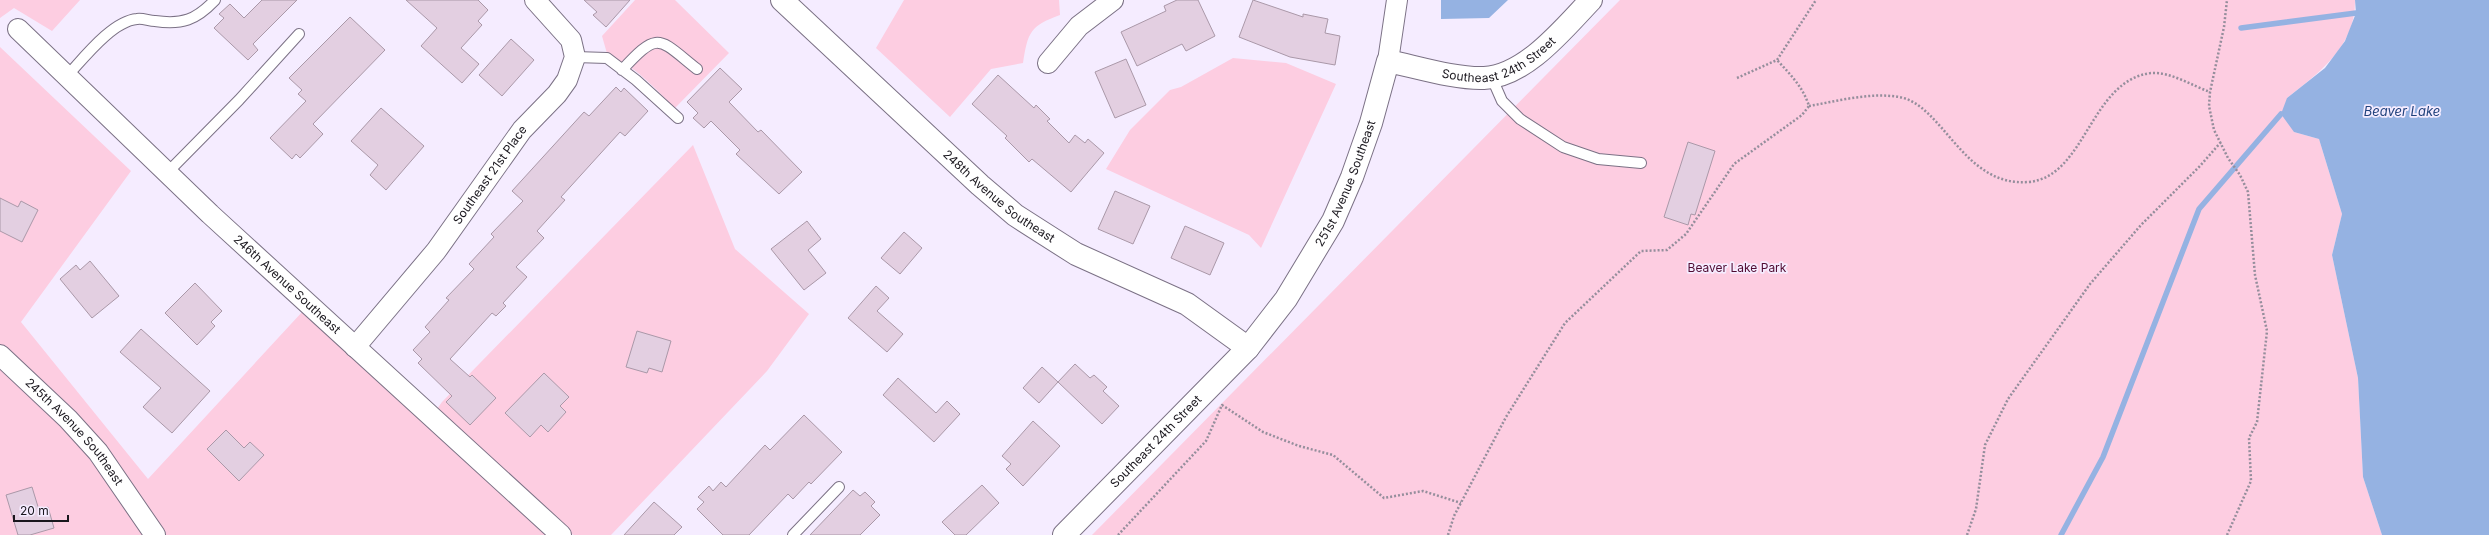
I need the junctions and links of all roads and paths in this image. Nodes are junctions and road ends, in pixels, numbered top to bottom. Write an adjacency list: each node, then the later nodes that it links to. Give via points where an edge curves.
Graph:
1 (215, 0): 17 (lane, via 185,22 137,19 125,23 106,36)
2 (535, 0): 11 (street, via 567,34)
3 (782, 0): 27 (street, 248th Avenue Southeast, via 1015,215 1076,254 1187,304)
4 (1113, 0): 14 (street, via 1079,26)
5 (1397, 0): 13 (street, 251st Avenue Southeast)
6 (1591, 0): 18 (street, Southeast 24th Street, via 1537,53 1519,66)
7 (1816, 0): 12 (path)
8 (2227, 0): 20 (path)
9 (18, 29): 17 (street, 246th Avenue Southeast)
10 (299, 34): 25 (lane)
11 (575, 57): 16 (lane, via 607,58); 26 (street, Southeast 21st Place, via 567,80 557,94 522,130 436,251)
12 (1777, 60): 19 (path); 21 (path, via 1798,85)
13 (1388, 61): 18 (street, Southeast 24th Street, via 1463,76); 27 (street, 251st Avenue Southeast, via 1371,123 1333,221 1286,299)
14 (1048, 63)
15 (697, 69): 16 (lane, via 660,42 653,42)
16 (622, 70): 22 (lane)
17 (67, 76): 25 (street, 246th Avenue Southeast)
18 (1491, 76): 24 (lane, via 1502,102 1520,119 1563,148 1598,159)
19 (1737, 78)
20 (2210, 92): 21 (path, via 2165,74 2143,76 2126,84 2095,115 2063,165 2053,175 2039,181 2026,182 2011,182 1982,169 1956,148 1922,108 1900,97 1860,97); 23 (path, via 2211,119)
21 (1809, 106): 30 (path, via 1802,115 1734,164 1686,234 1667,250 1641,251 1565,323 1506,417)
22 (678, 118)
23 (2221, 142): 37 (path, via 2090,284 2008,399 1985,445 1976,509); 38 (path, via 2248,192 2255,275 2267,331 2257,422 2250,438 2251,481)
24 (1641, 163)
25 (167, 173): 26 (street, 246th Avenue Southeast)
26 (355, 347): 32 (street, 246th Avenue Southeast)
27 (1248, 348): 34 (street, Southeast 24th Street)
28 (0, 355): 31 (street, 245th Avenue Southeast, via 68,419 98,452)
29 (839, 487): 33 (lane)
30 (1461, 503): 35 (path, via 1423,491 1384,498 1333,455 1299,446 1263,432 1222,405 1206,441); 36 (path)
31 (155, 535)
32 (561, 535)
33 (793, 535)
34 (1064, 535)
35 (1118, 535)
36 (1448, 535)
37 (1967, 535)
38 (2227, 535)

